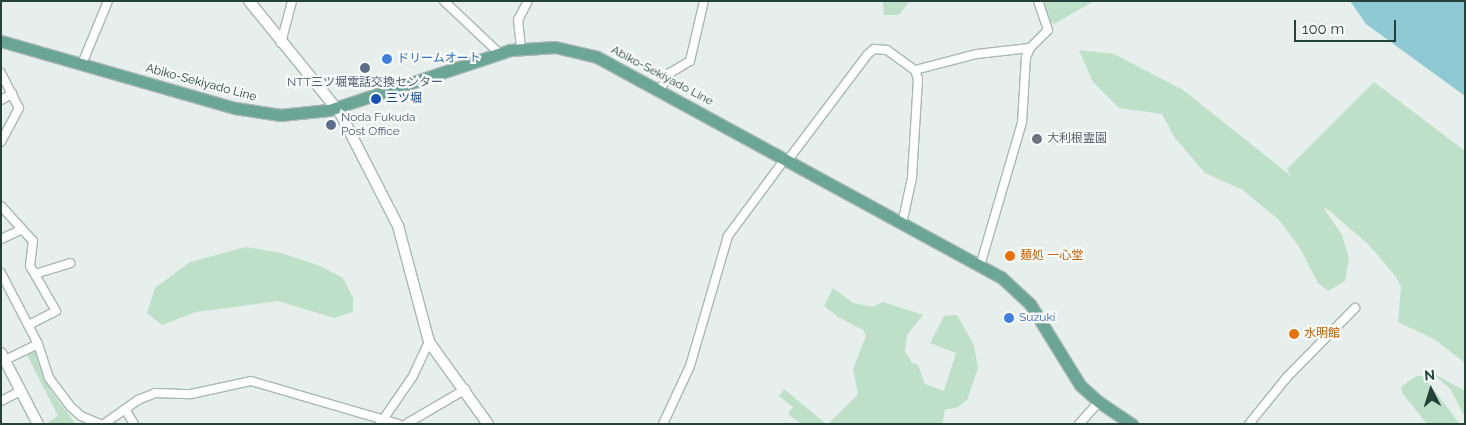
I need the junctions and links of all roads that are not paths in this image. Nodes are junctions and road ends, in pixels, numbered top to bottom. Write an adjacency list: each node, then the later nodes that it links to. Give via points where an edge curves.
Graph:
1 (108, 1): 13 (street)
2 (249, 1): 9 (street)
3 (292, 1): 9 (street)
4 (444, 1): 12 (street)
5 (528, 1): 10 (street, via 518,20)
6 (704, 1): 16 (street, via 690,61 670,73)
7 (1038, 1): 11 (street, via 1048,30)
8 (1, 41): 13 (main road, Abiko-Sekiyado Line)
9 (281, 43): 19 (street)
10 (521, 48): 12 (main road, Abiko-Sekiyado Line); 16 (main road, Abiko-Sekiyado Line, via 555,47 589,54)
11 (1030, 48): 14 (street, via 976,54); 27 (street, via 1026,57 1022,122)
12 (499, 53): 19 (main road, Abiko-Sekiyado Line)
13 (82, 64): 19 (main road, Abiko-Sekiyado Line, via 259,113 306,114)
14 (915, 70): 21 (street, via 887,50 874,49); 23 (street, via 919,94 916,133 912,178)
15 (1, 73): 17 (street)
16 (660, 90): 21 (main road, Abiko-Sekiyado Line)
17 (12, 94): 18 (street); 20 (street, via 19,108)
18 (1, 100)
19 (337, 107): 32 (street, via 398,226)
20 (1, 142)
21 (786, 160): 23 (main road, Abiko-Sekiyado Line); 48 (street, via 728,236 690,366)
22 (1, 206): 24 (street)
23 (902, 224): 27 (main road, Abiko-Sekiyado Line)
24 (22, 229): 25 (street); 29 (street, via 33,241 30,266)
25 (1, 240)
26 (70, 263): 29 (street)
27 (980, 266): 38 (main road, Abiko-Sekiyado Line, via 1001,277 1022,295 1070,374)
28 (1, 273): 31 (street)
29 (35, 274): 31 (street, via 56,312)
30 (1355, 308): 51 (street, via 1282,382)
31 (29, 325): 33 (street)
32 (429, 342): 35 (street); 40 (street, via 413,376)
33 (38, 344): 34 (street); 42 (street, via 49,378 59,393 81,416)
34 (3, 359): 36 (street)
35 (466, 389): 46 (street); 47 (street)
36 (21, 391): 37 (street); 41 (street)
37 (1, 402)
38 (1099, 402): 49 (street); 50 (main road, Abiko-Sekiyado Line)
39 (125, 409): 40 (street, via 155,393 191,394 251,381); 43 (street); 44 (street)
40 (381, 421): 45 (street)
41 (38, 424)
42 (100, 424)
43 (104, 424)
44 (134, 424)
45 (398, 424)
46 (406, 424)
47 (488, 424)
48 (663, 424)
49 (1079, 424)
50 (1132, 424)
51 (1249, 424)

